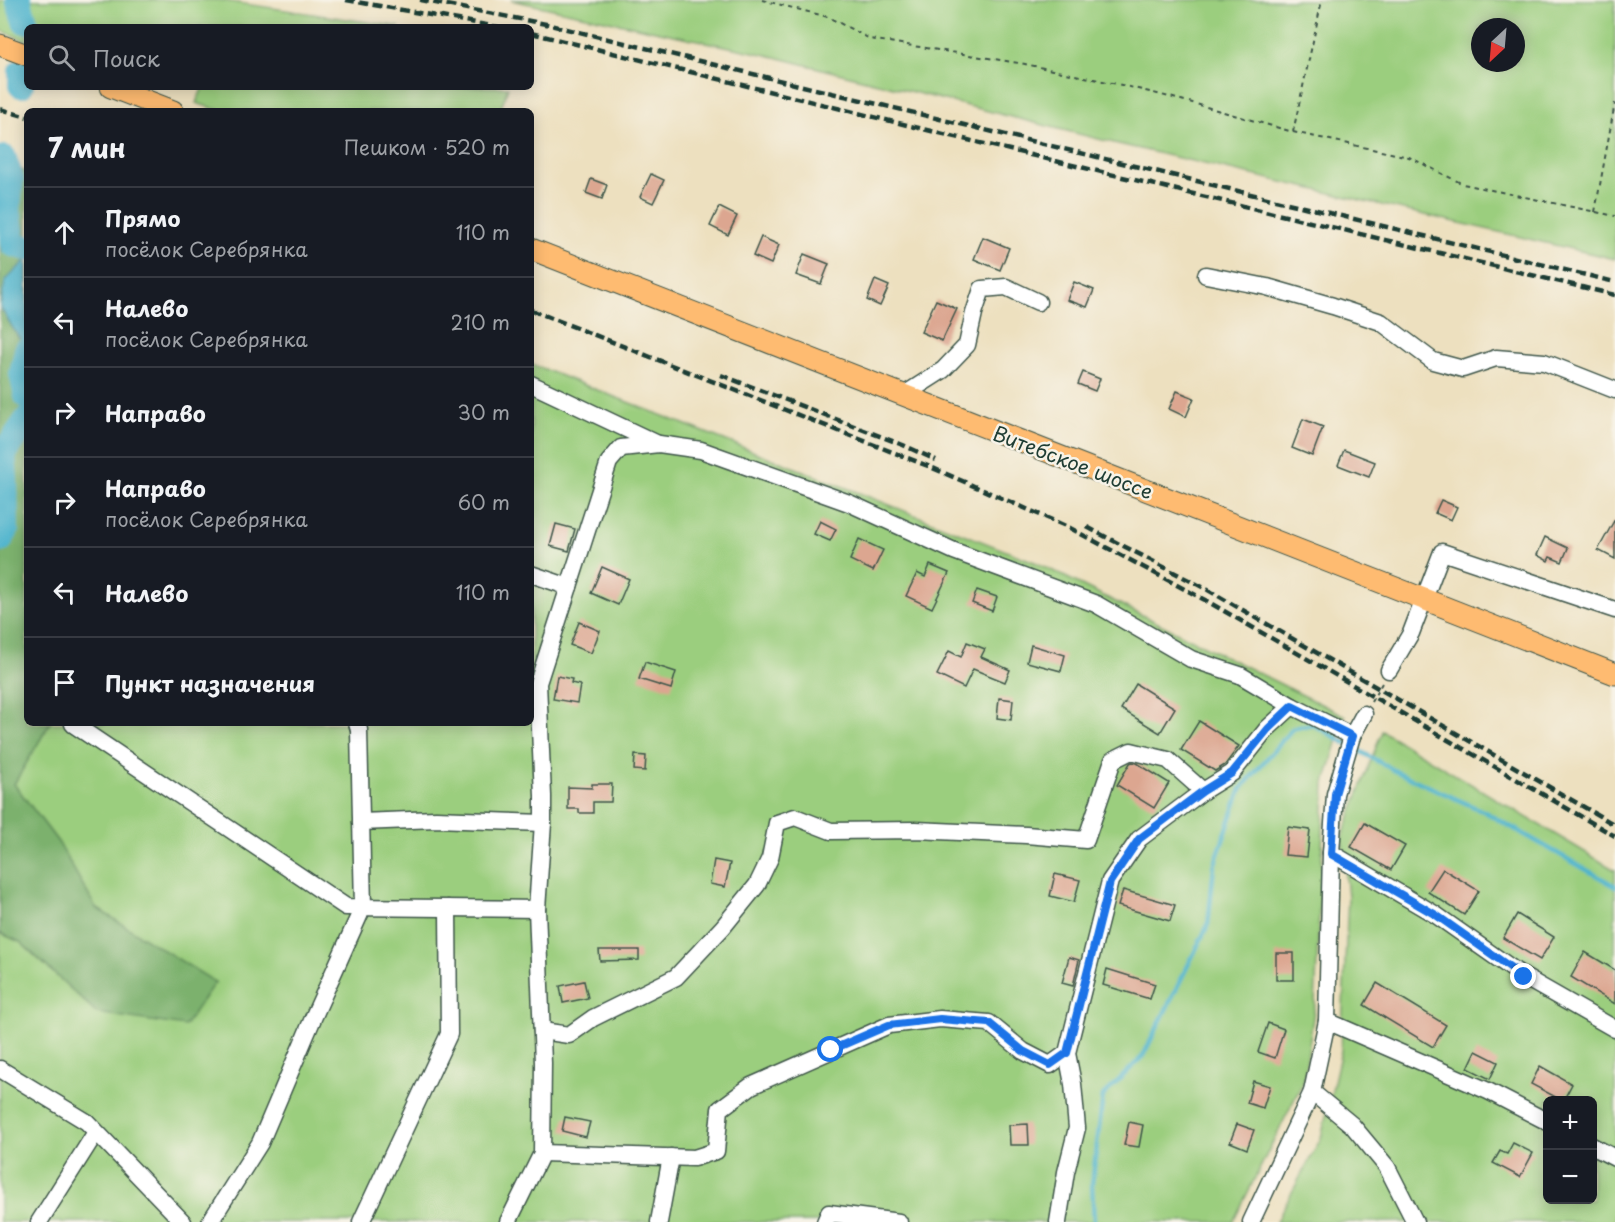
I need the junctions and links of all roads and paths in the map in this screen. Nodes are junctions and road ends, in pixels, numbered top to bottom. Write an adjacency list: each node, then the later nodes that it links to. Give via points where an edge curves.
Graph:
1 (762, 0): 8 (path, via 828,17 870,39 1104,81)
2 (1322, 0): 8 (path)
3 (0, 45): 4 (main road)
4 (24, 54)
5 (119, 90): 7 (main road)
6 (1615, 103): 9 (path)
7 (165, 108)
8 (1293, 132): 9 (path, via 1409,157 1463,184)
9 (1596, 212): 10 (path)
10 (1615, 216)
11 (534, 250): 16 (main road, Витебское шоссе)
12 (1206, 275): 15 (street, via 1268,287 1381,322 1432,361 1463,369 1496,358 1544,362)
13 (1038, 302): 16 (street, via 1006,287 982,289 967,345 943,370)
14 (534, 385): 17 (street)
15 (1615, 390)
16 (904, 395): 20 (main road, Витебское шоссе)
17 (659, 444): 19 (street, via 621,448 609,462); 24 (street, via 701,450 838,499 954,551 1096,604 1191,659 1240,675)
18 (534, 575): 19 (street)
19 (569, 587): 31 (street, via 538,683)
20 (1424, 600): 21 (street, via 1442,552); 22 (street, via 1411,633); 23 (main road, Витебское шоссе)
21 (1615, 610)
22 (1389, 670): 25 (path)
23 (1615, 674)
24 (1292, 706): 28 (street); 29 (street, via 1232,773)
25 (1364, 714): 28 (street)
26 (76, 726): 33 (street, via 346,907)
27 (358, 726): 30 (street)
28 (1352, 736): 32 (street, via 1335,794)
29 (1203, 791): 38 (street, via 1168,760 1131,751 1113,760 1086,840 915,830 831,831 795,817 777,823 770,858 757,885 676,977 593,1018 569,1035); 39 (street, via 1139,839 1110,882)
30 (361, 822): 31 (street, via 436,819); 33 (street)
31 (543, 823): 35 (street)
32 (1331, 854): 36 (street); 37 (street, via 1436,915 1524,977)
33 (363, 907): 34 (street); 50 (street, via 260,1143)
34 (448, 908): 35 (street); 51 (street, via 448,1034)
35 (537, 909): 38 (street)
36 (1327, 1021): 41 (street); 42 (street, via 1488,1091)
37 (1615, 1029)
38 (542, 1031): 45 (street)
39 (1067, 1053): 46 (street, via 1050,1065 1023,1051 989,1023 940,1019 889,1025 751,1086 720,1109 716,1151 694,1158); 56 (street, via 1077,1128)
40 (0, 1069): 43 (street, via 87,1122)
41 (1312, 1092): 57 (street); 58 (street, via 1352,1125 1387,1167)
42 (1543, 1119)
43 (96, 1132): 48 (street); 49 (street)
44 (1597, 1148): 47 (street)
45 (542, 1153): 46 (street); 52 (street)
46 (671, 1157): 53 (street)
47 (1615, 1158)
48 (39, 1222)
49 (183, 1222)
50 (210, 1222)
51 (361, 1222)
52 (508, 1222)
53 (659, 1222)
54 (825, 1222): 55 (street, via 829,1213)
55 (899, 1222)
56 (1058, 1222)
57 (1251, 1222)
58 (1415, 1222)

